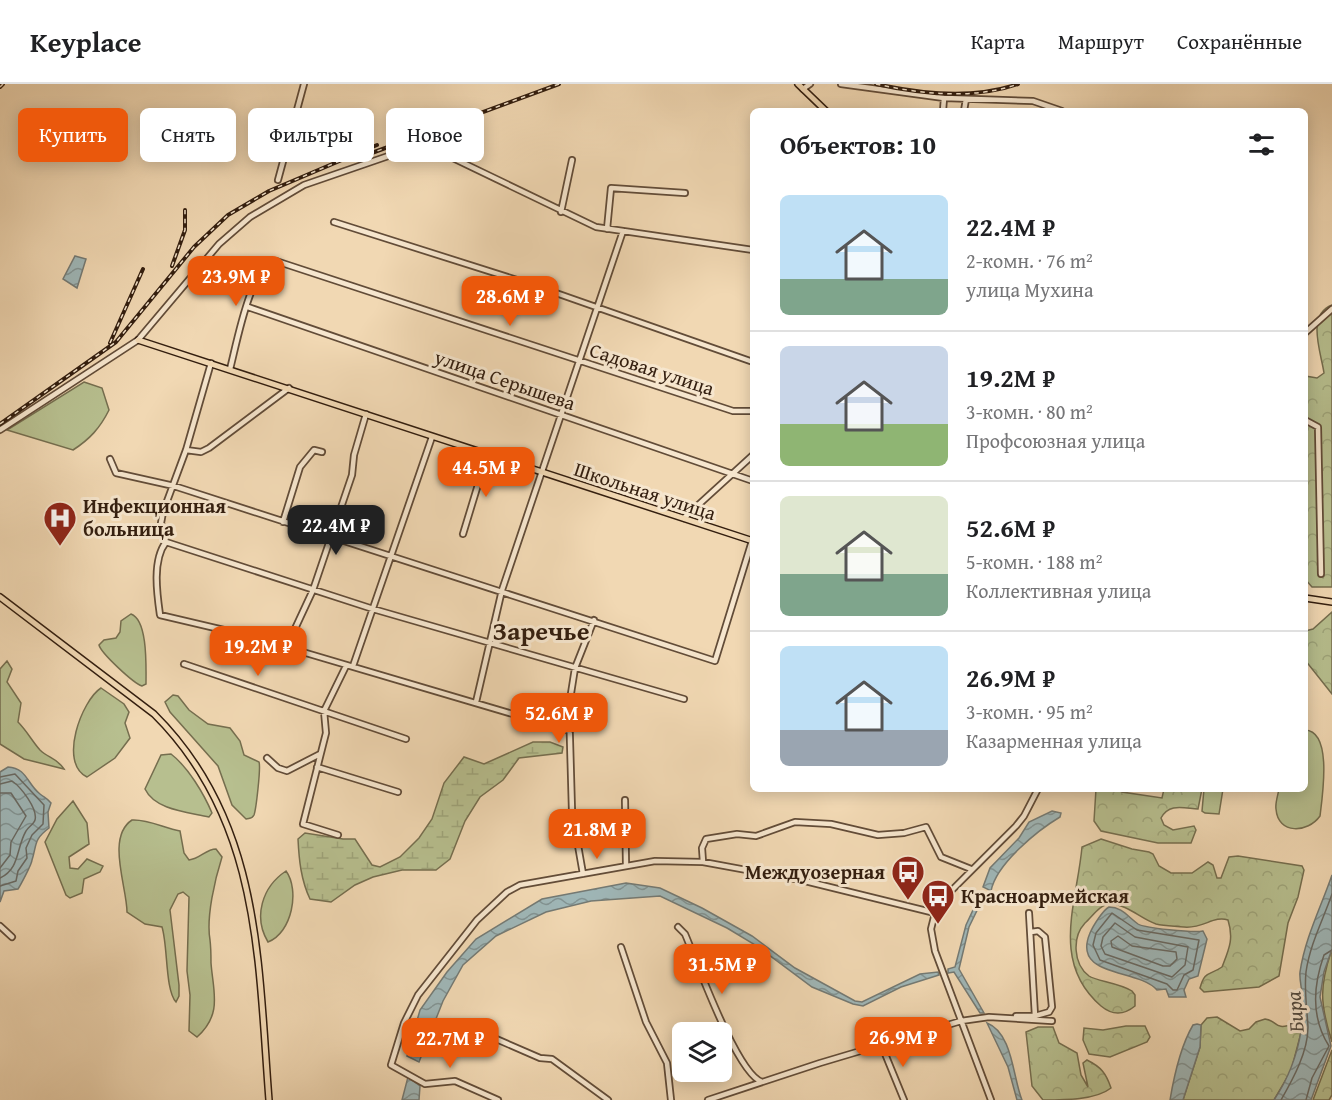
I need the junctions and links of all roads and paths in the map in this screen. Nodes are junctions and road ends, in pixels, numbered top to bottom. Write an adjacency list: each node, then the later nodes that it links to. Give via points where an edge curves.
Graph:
1 (304, 84): 13 (street)
2 (798, 84): 5 (main road)
3 (810, 84): 5 (street)
4 (841, 84): 6 (street)
5 (803, 89): 8 (main road)
6 (944, 98): 7 (street); 9 (street)
7 (966, 99): 10 (street); 11 (street, via 1033,101)
8 (823, 108)
9 (943, 108)
10 (964, 108)
11 (1053, 108)
12 (572, 160): 15 (street)
13 (278, 180)
14 (685, 193): 17 (street, via 611,188)
15 (561, 212): 17 (street, via 585,224); 24 (street, via 434,149 397,153 304,185 250,216 219,244)
16 (334, 222): 21 (street)
17 (608, 229): 18 (street)
18 (623, 231): 19 (street); 21 (street)
19 (750, 250)
20 (248, 307): 25 (street, Садовая улица, via 262,267 276,261); 28 (street); 32 (street, улица Серышева)
21 (597, 309): 25 (street); 26 (street)
22 (1332, 309): 23 (street)
23 (1308, 330)
24 (138, 340): 27 (main road, Школьная улица); 34 (street)
25 (579, 361): 30 (street, Садовая улица, via 733,411); 32 (street)
26 (750, 361)
27 (211, 363): 28 (main road, Школьная улица); 36 (street)
28 (230, 369): 29 (main road, Школьная улица)
29 (289, 388): 31 (main road, Школьная улица); 36 (street, via 209,448 201,452)
30 (750, 411)
31 (366, 414): 35 (main road, Школьная улица); 48 (street)
32 (560, 416): 41 (street, улица Серышева); 42 (street)
33 (1308, 421): 53 (street, via 1318,427)
34 (0, 430)
35 (432, 437): 38 (main road, Школьная улица); 52 (street)
36 (186, 450): 44 (street)
37 (322, 452): 46 (street, via 314,450 300,467)
38 (487, 455): 42 (main road, Школьная улица); 47 (street)
39 (750, 457): 41 (street)
40 (110, 459): 44 (street, via 116,473)
41 (731, 473): 43 (street, улица Серышева); 45 (street)
42 (541, 474): 45 (main road, Школьная улица); 55 (street)
43 (750, 480)
44 (174, 486): 46 (street); 50 (street, via 161,523)
45 (684, 518): 49 (main road, Школьная улица)
46 (283, 522): 48 (street)
47 (463, 534)
48 (331, 536): 52 (street); 54 (street)
49 (750, 540)
50 (166, 542): 54 (street); 62 (street, via 160,550 158,566 160,615 188,619)
51 (750, 550): 60 (street, via 715,661)
52 (390, 554): 55 (street); 59 (street)
53 (1321, 574)
54 (313, 590): 59 (street); 62 (street)
55 (502, 590): 60 (street); 61 (street)
56 (0, 597): 97 (main road, via 154,714 206,777 232,835 253,913)
57 (1308, 598): 58 (main road)
58 (1332, 602)
59 (373, 609): 61 (street); 65 (street)
60 (594, 620): 66 (street)
61 (490, 642): 66 (street); 68 (street)
62 (286, 648): 64 (street)
63 (184, 664): 69 (street)
64 (346, 666): 65 (street); 69 (street)
65 (353, 666): 68 (street)
66 (575, 668): 67 (street); 70 (street, via 570,692)
67 (684, 699)
68 (476, 702): 70 (street)
69 (324, 711): 71 (street); 72 (street, via 326,733)
70 (570, 731): 82 (street, via 572,811)
71 (406, 740)
72 (320, 754): 73 (street, via 288,771); 74 (street)
73 (267, 758)
74 (317, 767): 75 (street); 78 (street, via 303,824)
75 (398, 792)
76 (1036, 792): 81 (street, via 1024,816)
77 (625, 800): 80 (street)
78 (338, 835)
79 (703, 862): 80 (street); 81 (street, via 706,839 737,834 756,836 795,822 831,824 878,835 926,827 941,857); 83 (street, via 790,878)
80 (626, 865): 82 (street)
81 (971, 869): 83 (street)
82 (583, 874): 98 (street, via 514,888 477,920 418,995 404,1023 391,1065 425,1084 455,1081)
83 (935, 913): 93 (street, via 931,929 935,951)
84 (1029, 913): 87 (street)
85 (0, 926): 88 (street)
86 (678, 927): 96 (street, via 685,934 736,1051 755,1080)
87 (1031, 932): 90 (street); 90 (street, via 1038,931 1045,937 1052,1007 1049,1012)
88 (12, 937)
89 (621, 946): 100 (street, via 646,1022 667,1063)
90 (1035, 1016): 91 (street)
91 (989, 1017): 92 (street); 93 (street)
92 (1052, 1021)
93 (961, 1022): 95 (street); 103 (street)
94 (471, 1028): 99 (street, via 540,1058 552,1059)
95 (881, 1044): 96 (street); 102 (street)
96 (762, 1082): 101 (street)
97 (269, 1100)
98 (498, 1100)
99 (608, 1100)
100 (670, 1100)
101 (708, 1100)
102 (904, 1100)
103 (991, 1100)

